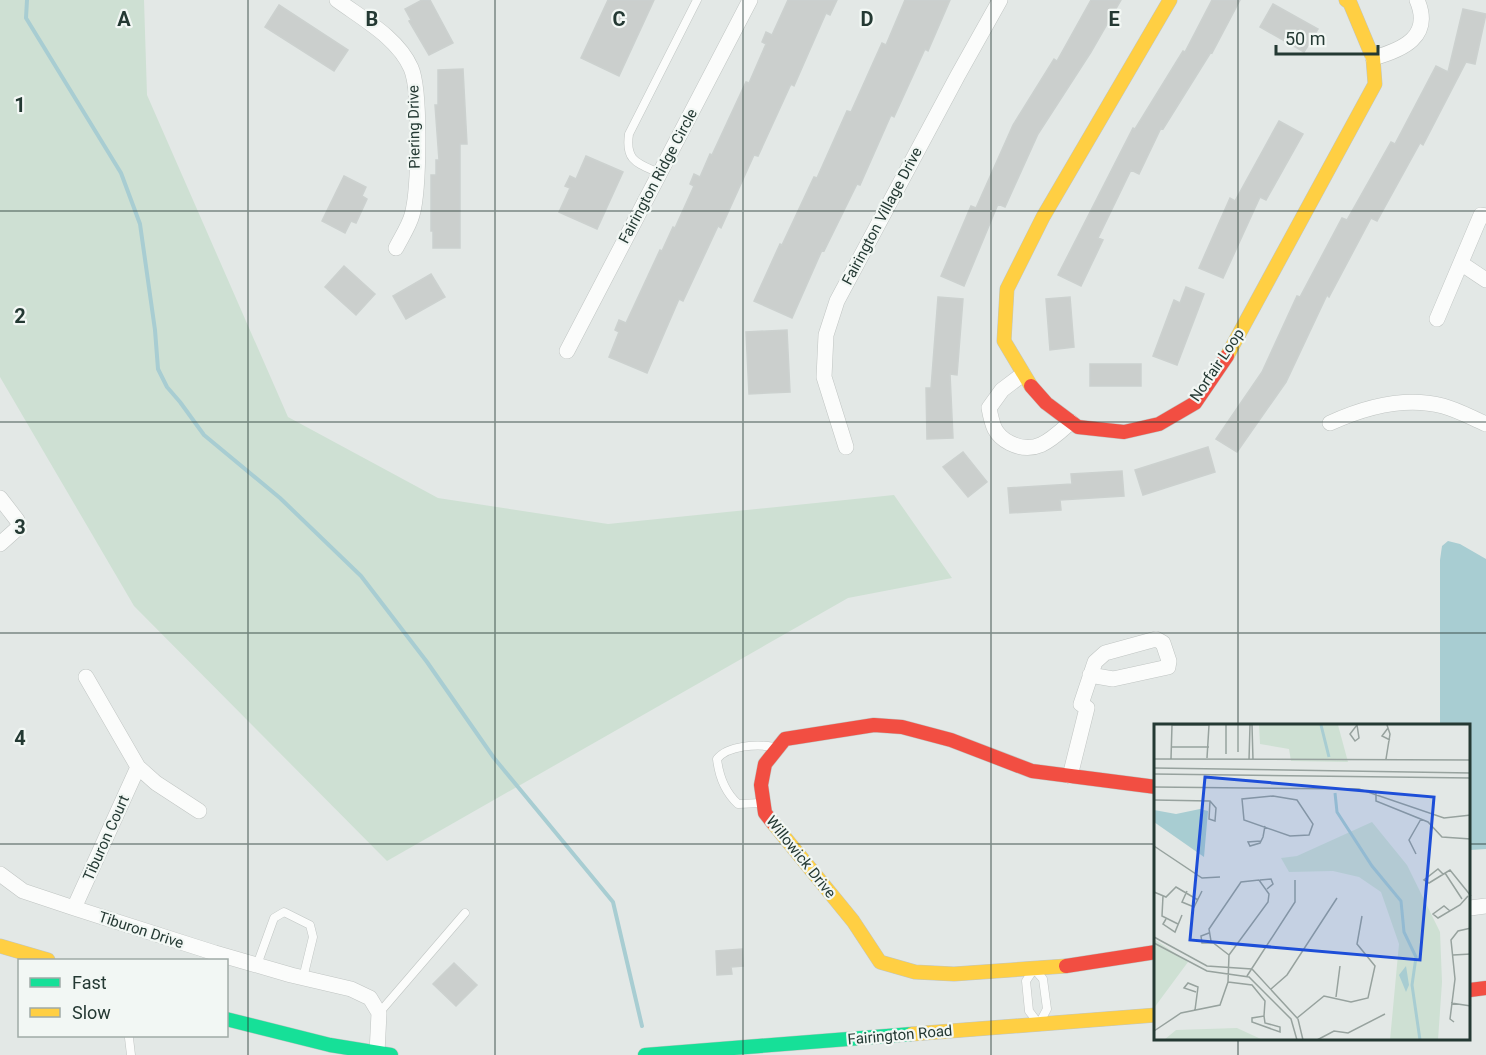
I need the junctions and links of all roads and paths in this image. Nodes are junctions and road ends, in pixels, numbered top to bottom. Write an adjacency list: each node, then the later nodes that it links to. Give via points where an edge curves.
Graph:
1 (337, 0): 11 (street, Piering Drive, via 386,36 402,54 416,90 412,215)
2 (697, 0): 9 (lane, via 629,134 627,147 631,158)
3 (750, 0): 9 (street, Fairington Ridge Circle)
4 (1000, 0): 20 (street, Fairington Village Drive, via 837,301 826,335 824,377)
5 (1170, 0): 16 (street, Norfair Loop, via 1043,217 1007,289 1004,340)
6 (1346, 0): 8 (street, Norfair Loop)
7 (1417, 0): 8 (street, via 1421,21 1418,33 1407,45)
8 (1373, 58): 17 (street, Norfair Loop, via 1376,84 1234,345 1195,403 1159,424 1124,432 1078,428)
9 (660, 173): 15 (street, Fairington Ridge Circle)
10 (1486, 216): 12 (street, via 1481,215)
11 (396, 248)
12 (1462, 264): 13 (street); 14 (street)
13 (1486, 280)
14 (1437, 320)
15 (567, 351)
16 (1023, 374): 17 (street, Norfair Loop, via 1046,403); 17 (street, via 1002,390 989,408 1000,438 1019,448 1032,448 1053,439)
17 (1071, 422)
18 (1330, 423): 19 (street, via 1366,409 1405,403 1444,406)
19 (1486, 424)
20 (846, 447)
21 (0, 498): 22 (street, via 19,527)
22 (0, 544)
23 (1090, 675): 23 (street, via 1095,662 1105,653 1156,639 1163,643 1169,661 1168,668 1113,679); 27 (street, via 1081,704 1087,708)
24 (86, 677): 26 (street)
25 (778, 747): 27 (street, via 785,739 810,734 874,725 902,727 951,740 1032,771); 29 (street, Willowick Drive, via 765,764 761,785); 29 (lane, via 746,746 717,759 730,796 738,804)
26 (138, 767): 30 (street); 33 (street, Tiburon Court)
27 (1070, 776): 28 (street)
28 (1154, 787)
29 (764, 803): 40 (street, Willowick Drive, via 765,813 853,921 880,962 915,972 954,974)
30 (200, 811)
31 (0, 874): 33 (street, Tiburon Drive, via 23,891)
32 (1486, 906): 34 (street)
33 (74, 908): 39 (street, Tiburon Drive)
34 (1471, 908)
35 (465, 914): 44 (lane)
36 (0, 946): 38 (street)
37 (1154, 951): 40 (street, Willowick Drive)
38 (45, 959)
39 (257, 965): 41 (street, Tiburon Drive); 41 (lane, via 274,918 284,912 310,925 313,937)
40 (1034, 969): 47 (lane, via 1043,979 1047,1009); 47 (lane, via 1026,981 1029,1011)
41 (303, 978): 44 (street, Tiburon Drive, via 351,989 370,998)
42 (1486, 988): 43 (street)
43 (1471, 990)
44 (379, 1013): 49 (street)
45 (1154, 1015): 47 (street, Fairington Road)
46 (228, 1020): 49 (street)
47 (1039, 1024): 51 (street, Fairington Road)
48 (129, 1038): 50 (lane)
49 (384, 1054)
50 (131, 1055)
51 (645, 1055)

